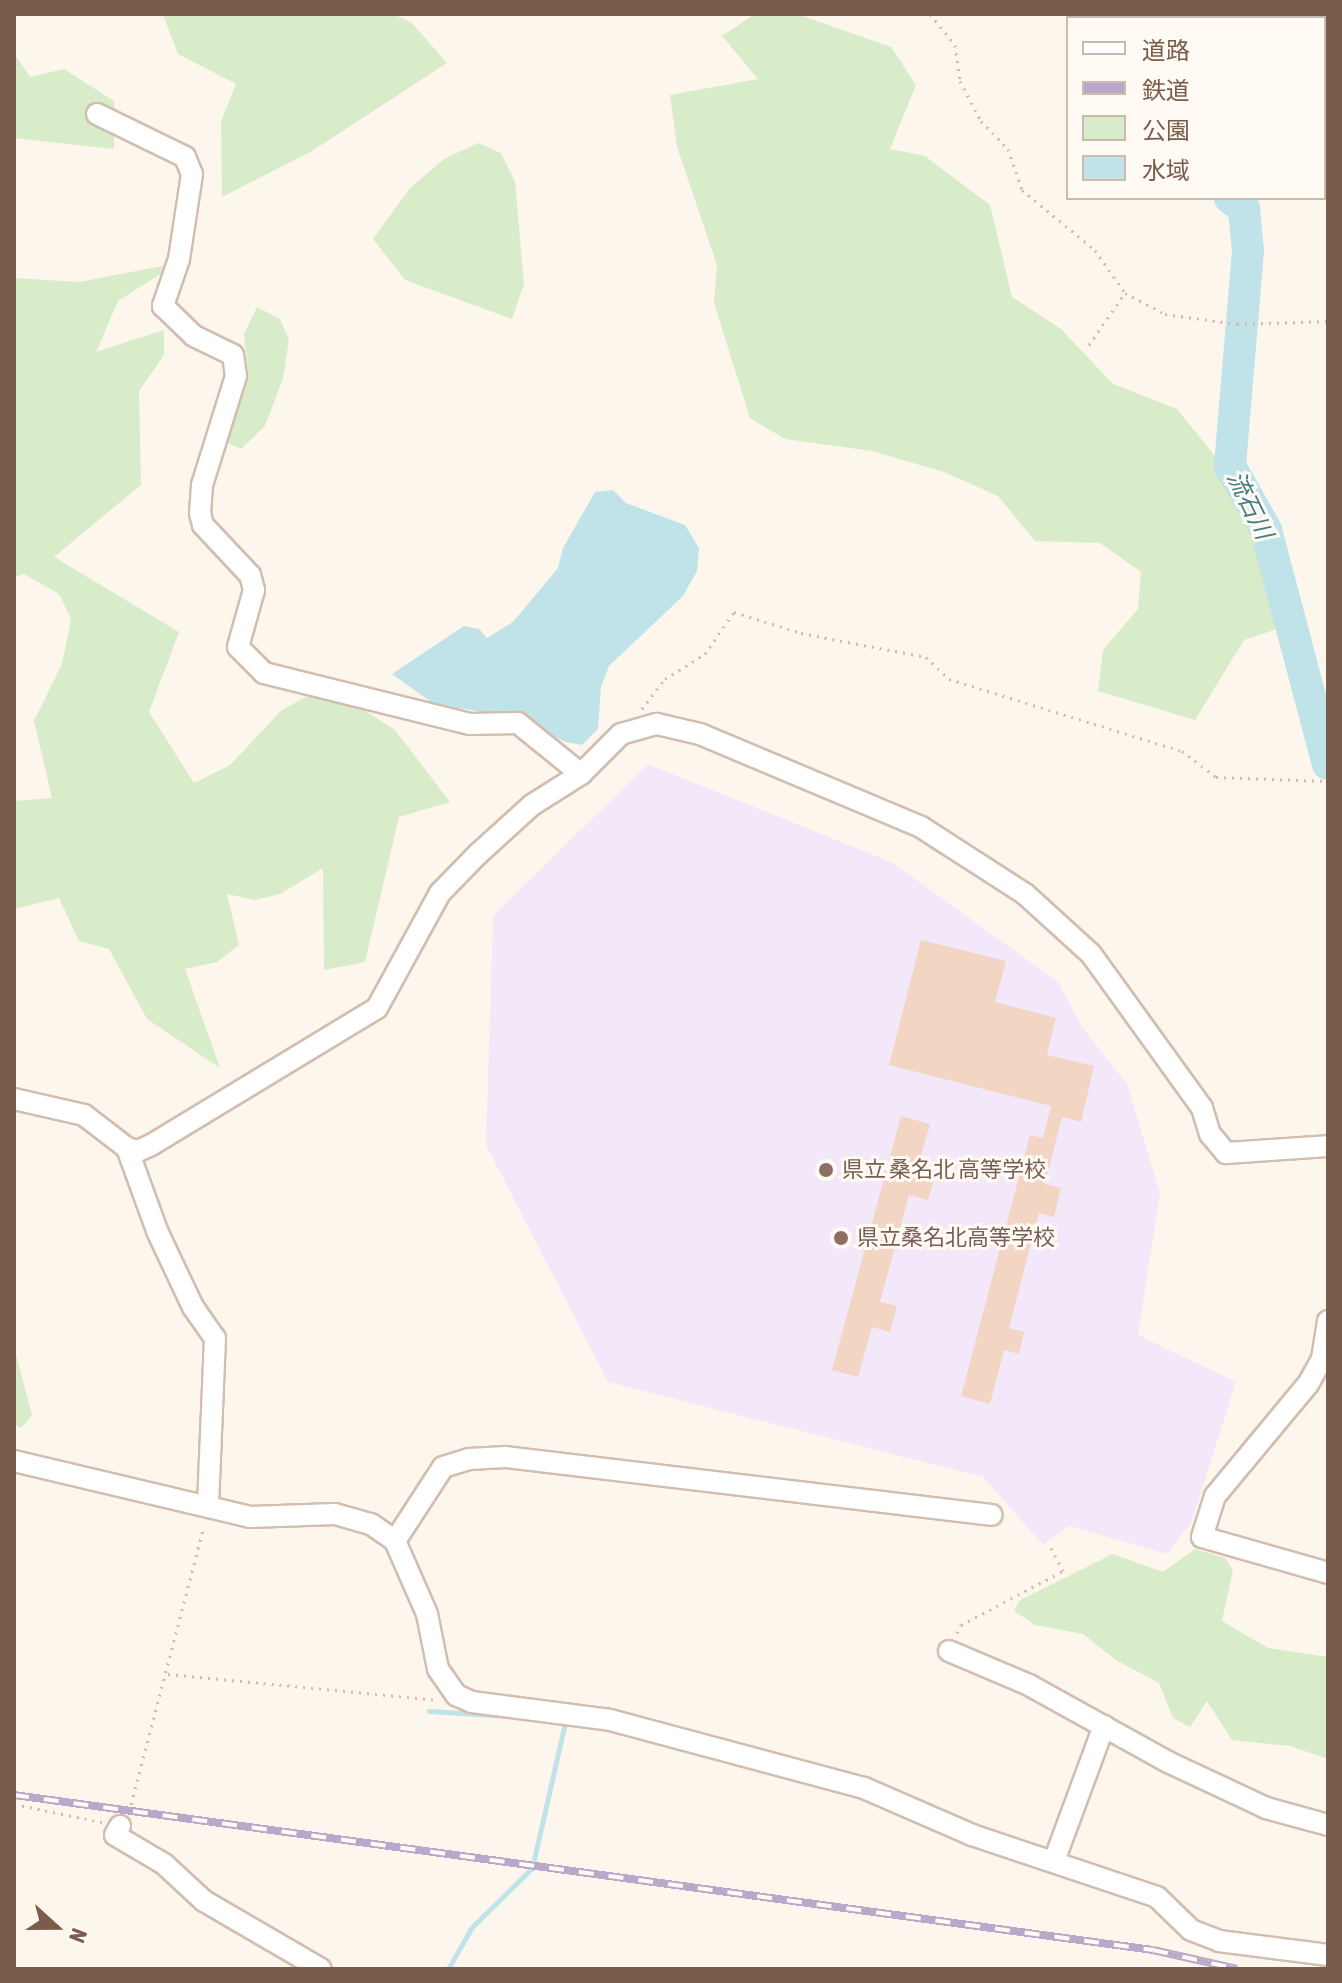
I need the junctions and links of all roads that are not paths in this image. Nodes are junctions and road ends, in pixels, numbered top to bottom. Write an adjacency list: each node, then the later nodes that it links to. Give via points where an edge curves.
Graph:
1 (97, 114): 2 (street, via 185,157 192,174 179,259 163,306 194,336 233,355 236,376 202,485 200,513 203,525 250,575 254,590 238,647 264,673 278,677 470,724 518,723)
2 (581, 774): 4 (street, via 621,734 642,725 700,734 921,827 1025,894 1091,954 1202,1108 1210,1134 1226,1153); 5 (street, via 532,805 440,893 377,1008 151,1145 138,1151)
3 (14, 1099): 5 (street, via 84,1115)
4 (1328, 1146)
5 (127, 1148): 8 (street, via 158,1233 172,1252 193,1307 215,1338)
6 (1328, 1321): 11 (street, via 1322,1359 1308,1384 1215,1496 1202,1537)
7 (14, 1461): 8 (street)
8 (208, 1506): 10 (street, via 250,1517 335,1514 371,1524)
9 (992, 1515): 10 (street, via 506,1457 443,1467)
10 (395, 1541): 16 (street, via 427,1614 438,1669 456,1695 472,1702 610,1720 864,1788 972,1835)
11 (1328, 1573)
12 (949, 1651): 13 (street, via 1029,1685)
13 (1104, 1726): 14 (street, via 1266,1808); 16 (street)
14 (1328, 1825)
15 (120, 1826): 18 (street, via 115,1835 164,1864 204,1901)
16 (1054, 1861): 17 (street, via 1157,1897 1191,1930 1219,1941)
17 (1328, 1955)
18 (321, 1969)

